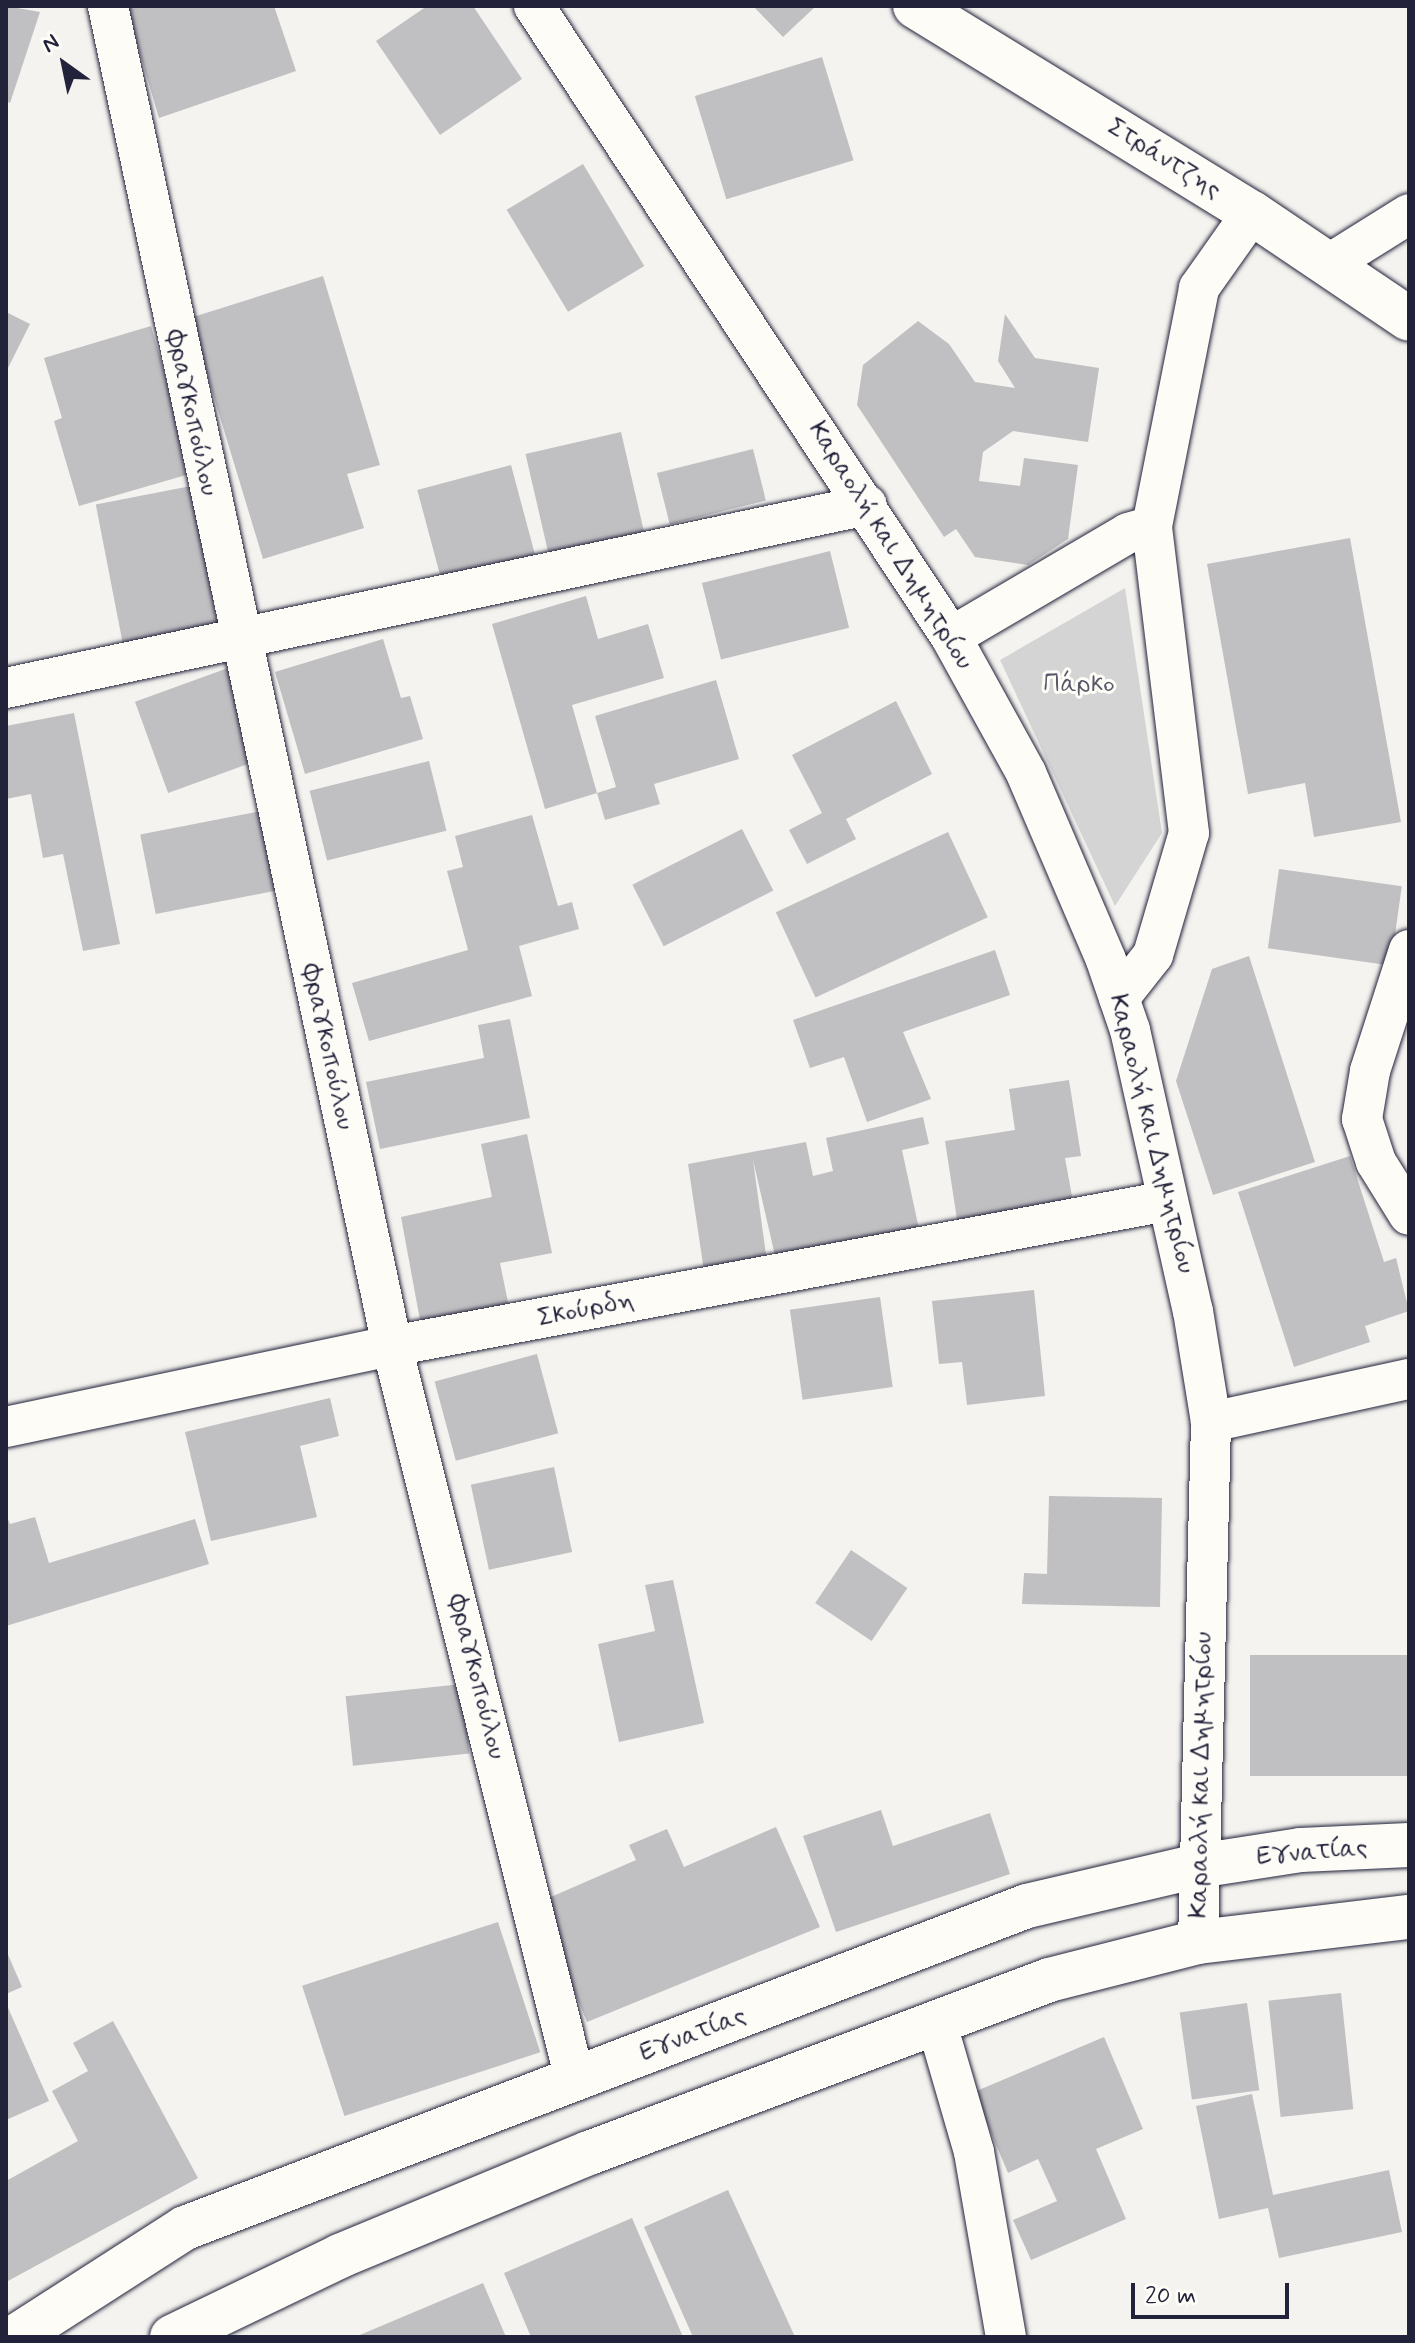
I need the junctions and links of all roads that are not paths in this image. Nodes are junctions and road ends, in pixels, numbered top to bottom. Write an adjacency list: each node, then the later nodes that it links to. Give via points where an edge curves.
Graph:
1 (108, 6): 11 (street, Φραγκοπούλου)
2 (534, 6): 8 (street, Καραολή και Δημητρίου)
3 (915, 6): 4 (main road, Στράντζης)
4 (1252, 213): 6 (main road, Στράντζης); 9 (street, via 1199,288)
5 (1409, 214): 6 (street)
6 (1329, 264): 7 (main road, Στράντζης)
7 (1409, 319)
8 (867, 505): 10 (street, Καραολή και Δημητρίου); 11 (street)
9 (1152, 526): 10 (street, via 1128,533); 14 (street, via 1189,833 1153,955)
10 (951, 637): 14 (street, Καραολή και Δημητρίου, via 1053,831)
11 (238, 642): 12 (street); 17 (street, Φραγκοπούλου)
12 (6, 688)
13 (1409, 950): 16 (street, via 1370,1071 1362,1119 1376,1162)
14 (1119, 998): 15 (street, Καραολή και Δημητρίου)
15 (1167, 1201): 17 (street, Σκούρδη); 19 (street, Καραολή και Δημητρίου)
16 (1409, 1215)
17 (392, 1346): 20 (street, Σκούρδη); 26 (street, Φραγκοπούλου)
18 (1409, 1379): 19 (street)
19 (1211, 1422): 22 (street, Καραολή και Δημητρίου)
20 (6, 1427)
21 (1409, 1845): 22 (main road, Εγνατίας, via 1301,1850)
22 (1198, 1866): 24 (street, Καραολή και Δημητρίου); 26 (main road, Εγνατίας, via 1027,1906)
23 (1409, 1917): 24 (main road)
24 (1198, 1942): 25 (main road, via 1061,1977)
25 (936, 2021): 28 (main road, via 560,2165 340,2256); 29 (street, via 974,2152)
26 (575, 2080): 27 (main road, Εγνατίας, via 317,2172 185,2228)
27 (15, 2337)
28 (172, 2337)
29 (1006, 2337)

